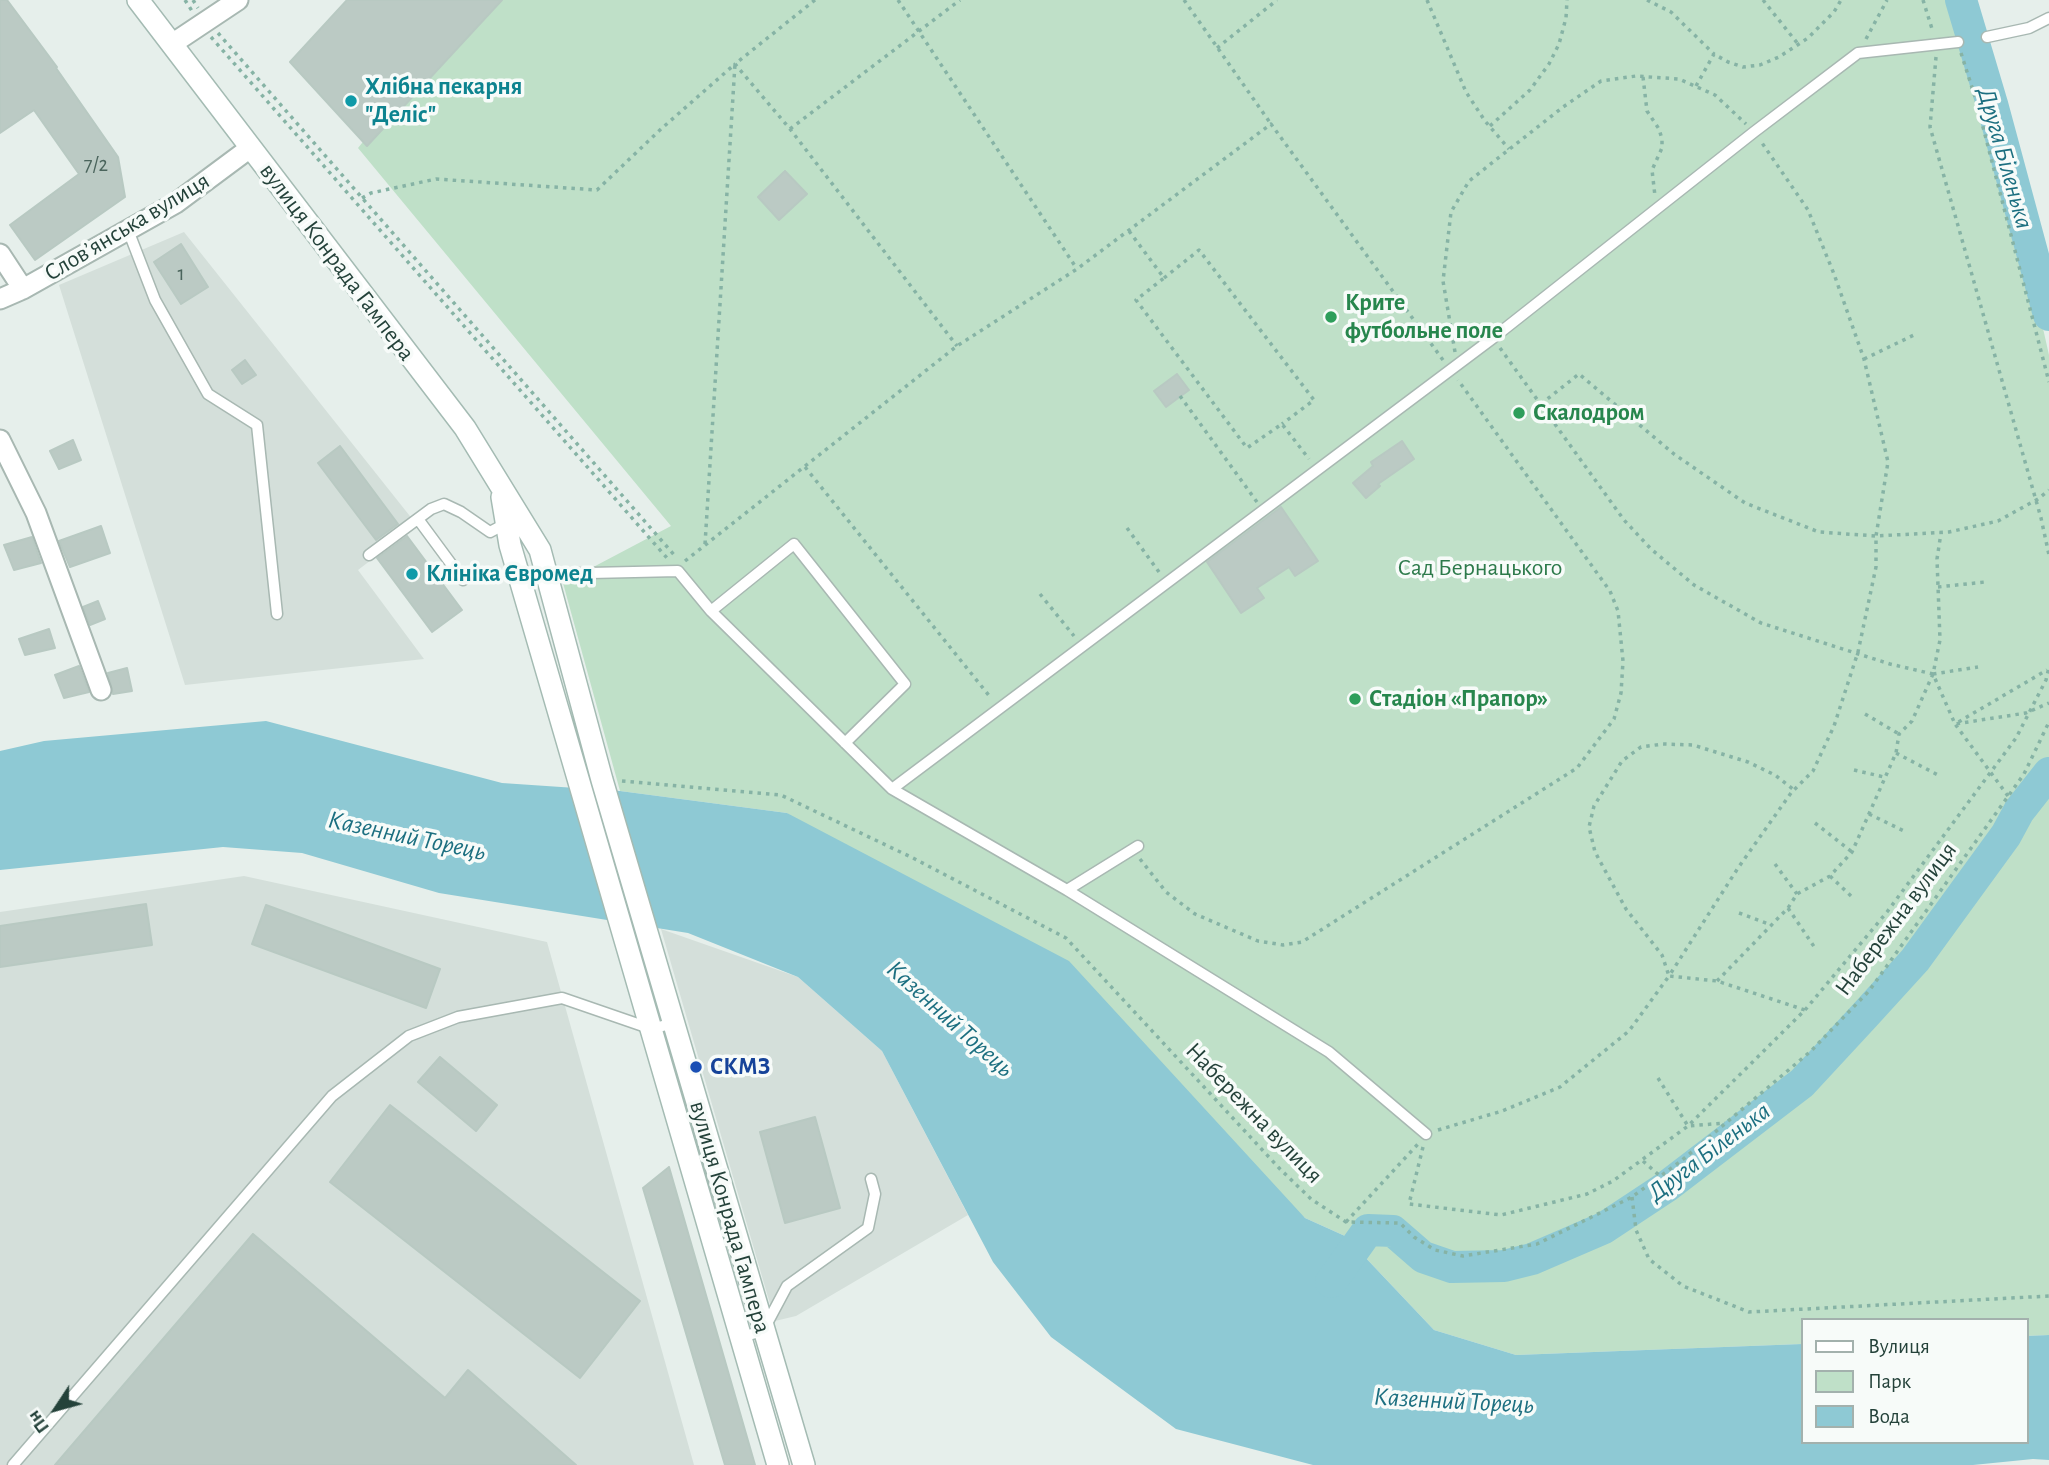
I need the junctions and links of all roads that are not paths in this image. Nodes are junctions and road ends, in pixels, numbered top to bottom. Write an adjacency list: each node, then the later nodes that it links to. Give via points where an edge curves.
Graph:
1 (138, 0): 6 (main road, вулиця Конрада Гампера)
2 (238, 0): 6 (street)
3 (2049, 18): 4 (lane, via 2029,28)
4 (1987, 37)
5 (1958, 42): 24 (lane, via 1858,54 1493,338)
6 (172, 44): 7 (main road, вулиця Конрада Гампера)
7 (250, 148): 8 (street, Слов’янська вулиця, via 176,203); 13 (main road, вулиця Конрада Гампера, via 465,428)
8 (128, 230): 10 (street, Слов’янська вулиця); 21 (lane, via 155,300 208,394 257,425)
9 (0, 254): 10 (street)
10 (23, 289): 11 (street, Слов’янська вулиця)
11 (0, 299)
12 (0, 440): 22 (street, via 36,513)
13 (499, 482): 15 (main road, вулиця Конрада Гампера); 17 (main road, вулиця Конрада Гампера, via 540,550)
14 (418, 519): 15 (lane, via 444,504 490,532); 16 (lane); 19 (lane)
15 (507, 523): 18 (main road, вулиця Конрада Гампера)
16 (369, 555)
17 (546, 574): 18 (lane); 20 (lane, via 678,571); 27 (main road, вулиця Конрада Гампера)
18 (520, 579): 28 (main road, вулиця Конрада Гампера)
19 (463, 580)
20 (711, 611): 23 (lane); 23 (lane, via 794,544 905,684)
21 (277, 614)
22 (101, 690)
23 (845, 743): 24 (lane)
24 (892, 789): 26 (lane)
25 (1135, 848): 26 (lane)
26 (1067, 890): 29 (lane, via 1329,1052)
27 (673, 1023): 28 (lane); 31 (main road, вулиця Конрада Гампера)
28 (652, 1029): 32 (main road, вулиця Конрада Гампера); 33 (lane, via 562,998 458,1017 409,1036 332,1096)
29 (1426, 1135)
30 (871, 1180): 31 (lane, via 875,1194 868,1228 787,1286)
31 (763, 1331): 32 (lane); 35 (main road, вулиця Конрада Гампера)
32 (741, 1336): 34 (main road, вулиця Конрада Гампера)
33 (13, 1465)
34 (778, 1465)
35 (804, 1465)

